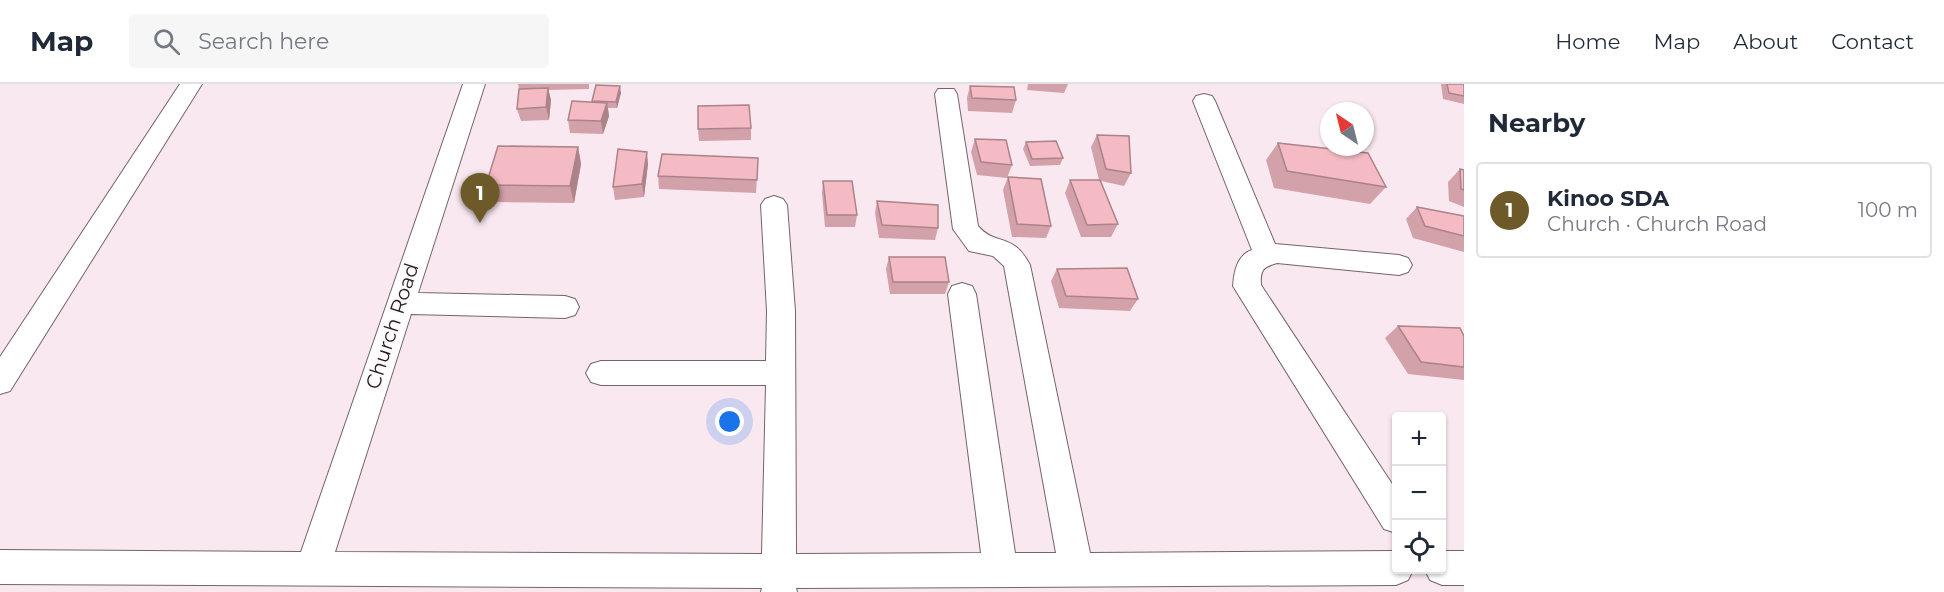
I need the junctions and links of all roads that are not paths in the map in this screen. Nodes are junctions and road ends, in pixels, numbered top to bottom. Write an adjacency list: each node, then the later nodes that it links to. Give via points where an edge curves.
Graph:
1 (191, 84): 13 (street)
2 (474, 84): 9 (street, Church Road)
3 (946, 94): 17 (street, via 966,229 978,244 1003,247 1017,265)
4 (1204, 101): 6 (street)
5 (774, 206): 12 (street, via 781,311)
6 (1267, 256): 7 (street, via 1277,253); 14 (street, via 1256,259 1247,271 1247,285)
7 (1399, 265)
8 (962, 294): 21 (street)
9 (400, 303): 10 (street); 16 (street, Church Road)
10 (565, 307)
11 (601, 373): 12 (street)
12 (779, 373): 22 (street)
13 (0, 382)
14 (1392, 512)
15 (0, 567): 16 (street)
16 (312, 568): 22 (street)
17 (1076, 568): 18 (street); 21 (street)
18 (1392, 568)
19 (1446, 568): 20 (street)
20 (1464, 568)
21 (1000, 569): 22 (street)
22 (780, 582)

